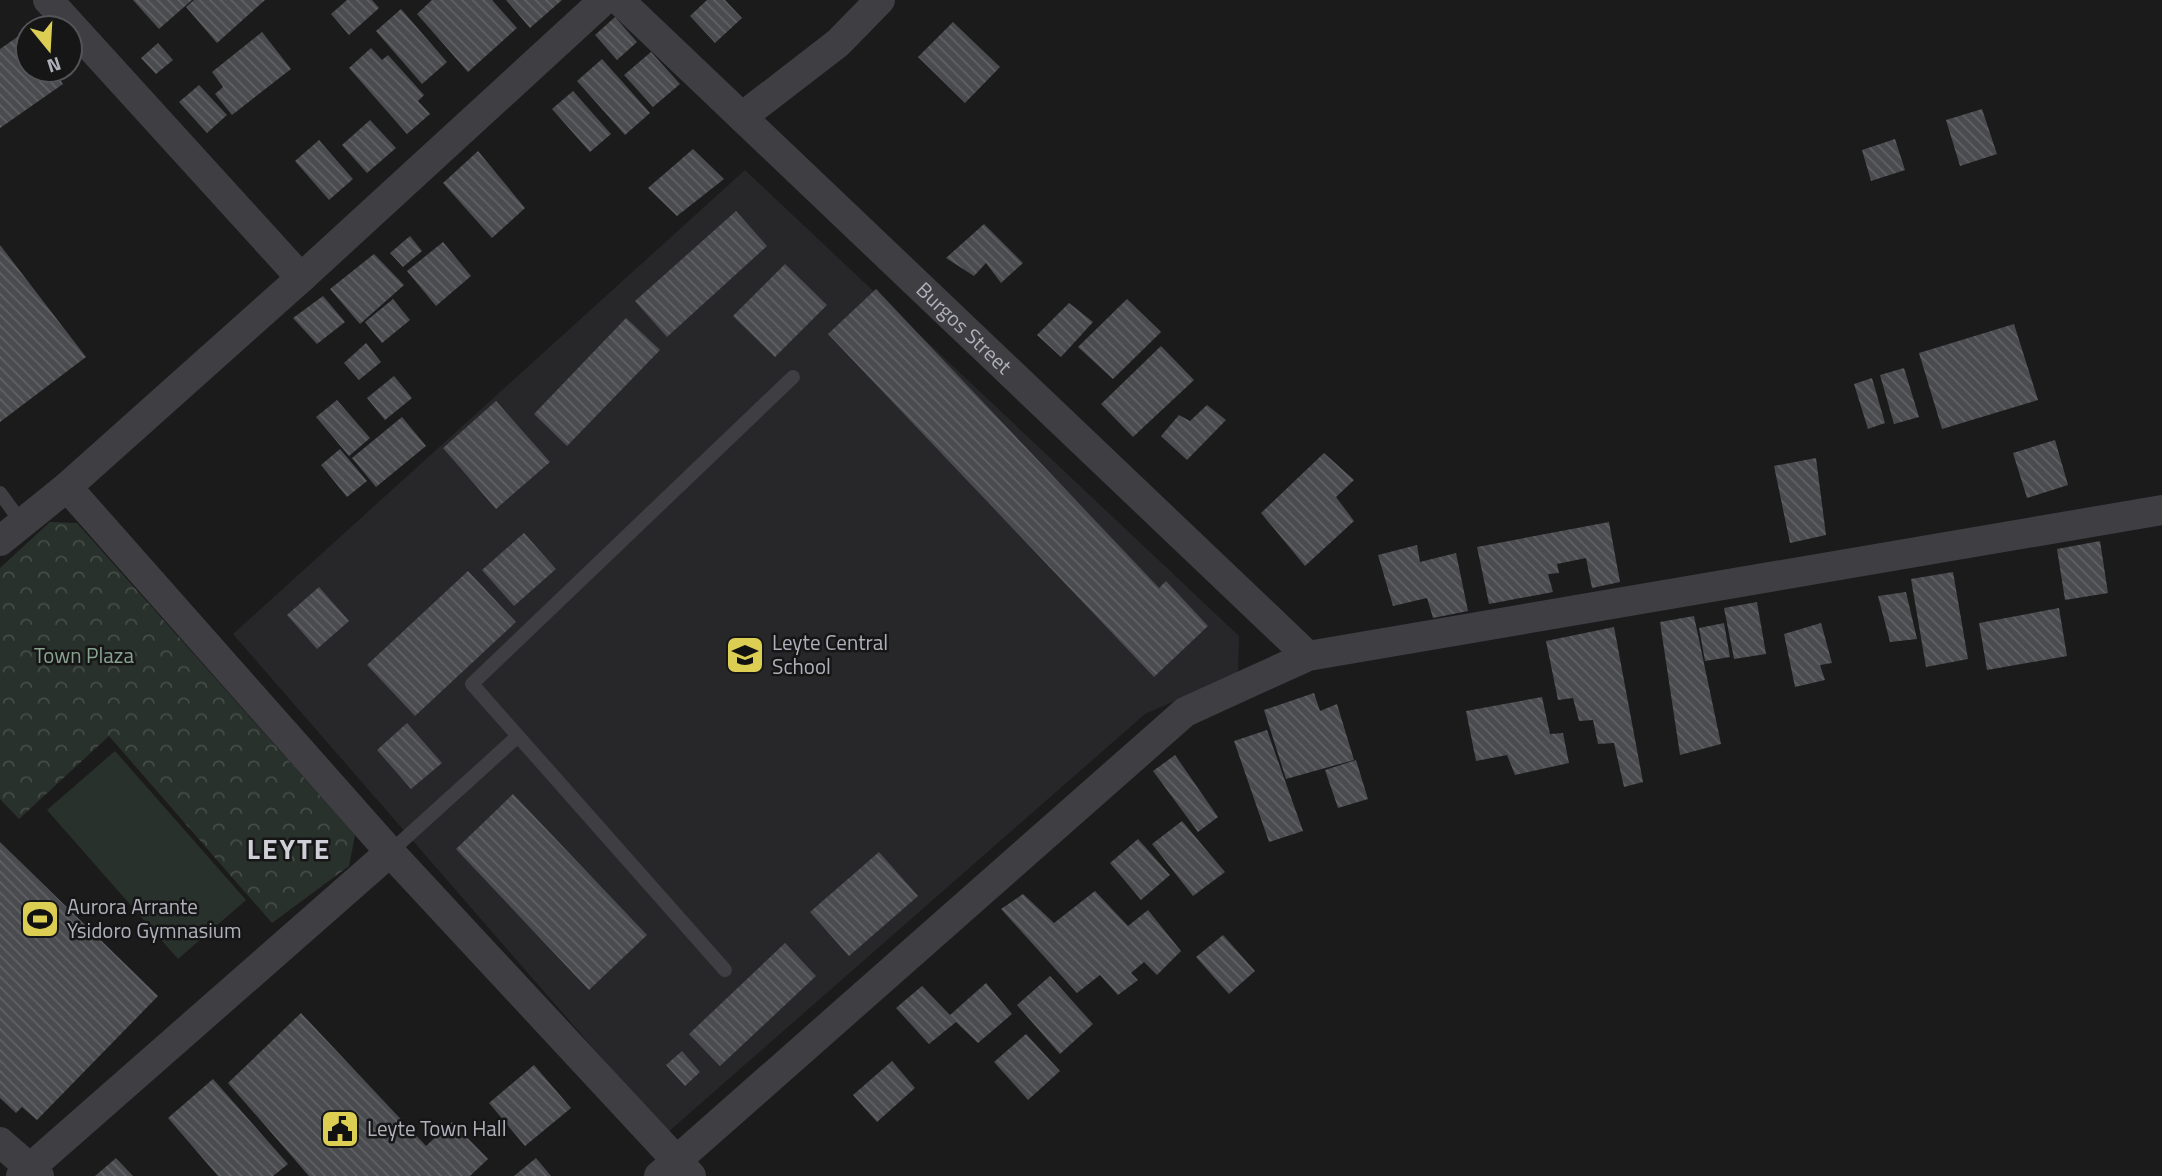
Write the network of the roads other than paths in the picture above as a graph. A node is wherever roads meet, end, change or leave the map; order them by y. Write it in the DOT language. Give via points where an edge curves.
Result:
graph roads {
  1 [pos="48,0"];
  2 [pos="604,0"];
  3 [pos="620,0"];
  4 [pos="880,0"];
  5 [pos="741,117"];
  6 [pos="301,278"];
  7 [pos="793,377"];
  8 [pos="67,488"];
  9 [pos="0,493"];
  10 [pos="2162,510"];
  11 [pos="11,532"];
  12 [pos="1308,656"];
  13 [pos="518,736"];
  14 [pos="390,852"];
  15 [pos="725,970"];
  16 [pos="0,1142"];
  17 [pos="675,1171"];
  18 [pos="30,1173"];
  1 -- 6 [label="street"];
  2 -- 6 [label="street"];
  3 -- 5 [label="street, Burgos Street"];
  4 -- 5 [label="street" via="838,43"];
  5 -- 12 [label="street, Burgos Street"];
  6 -- 8 [label="street"];
  7 -- 13 [label="lane" via="472,684"];
  8 -- 11 [label="street"];
  8 -- 14 [label="street"];
  9 -- 11 [label="lane"];
  10 -- 12 [label="street"];
  12 -- 17 [label="street" via="1185,712"];
  13 -- 14 [label="lane"];
  13 -- 15 [label="lane"];
  14 -- 17 [label="street"];
  14 -- 18 [label="street"];
  16 -- 18 [label="street"];
}
